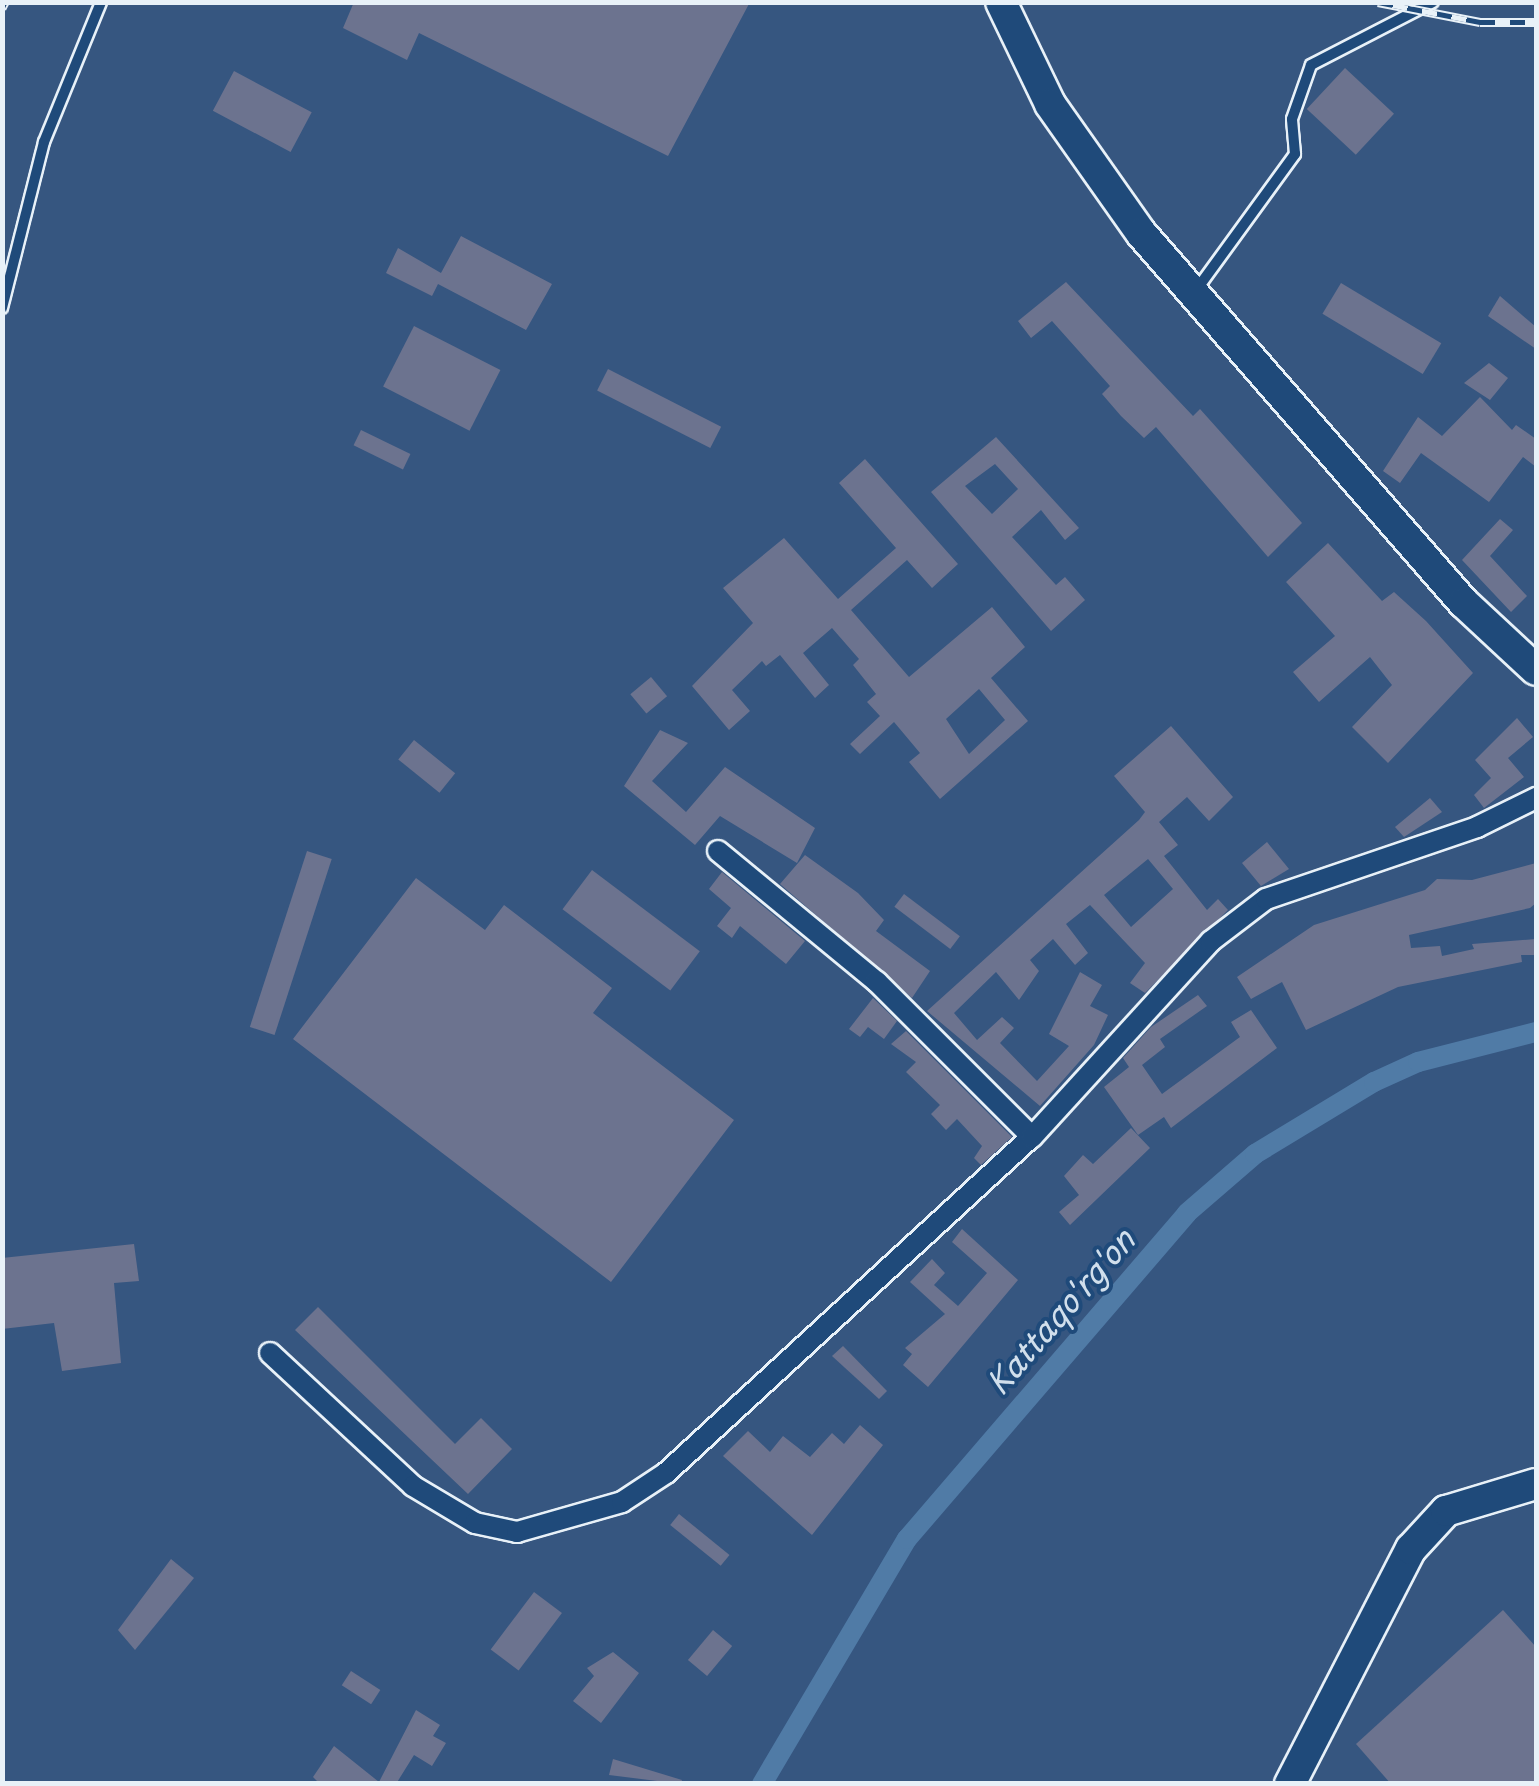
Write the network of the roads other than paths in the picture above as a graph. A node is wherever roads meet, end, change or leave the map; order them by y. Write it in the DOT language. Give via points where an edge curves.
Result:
graph roads {
  1 [pos="101,2"];
  2 [pos="1001,2"];
  3 [pos="1433,2"];
  4 [pos="1193,294"];
  5 [pos="2,308"];
  6 [pos="1536,670"];
  7 [pos="1536,798"];
  8 [pos="718,852"];
  9 [pos="1032,1136"];
  10 [pos="270,1353"];
  11 [pos="1536,1484"];
  12 [pos="1290,1784"];
  1 -- 5 [label="lane" via="44,142"];
  2 -- 4 [label="main road" via="1091,169"];
  3 -- 4 [label="lane" via="1311,65 1292,120 1295,154"];
  4 -- 6 [label="main road" via="1464,602"];
  7 -- 9 [label="street" via="1478,827 1266,899 1211,941"];
  8 -- 9 [label="street" via="877,982"];
  9 -- 10 [label="street" via="666,1472 622,1502 570,1517 517,1532 475,1523 413,1486"];
  11 -- 12 [label="main road" via="1446,1511 1411,1549"];
}
